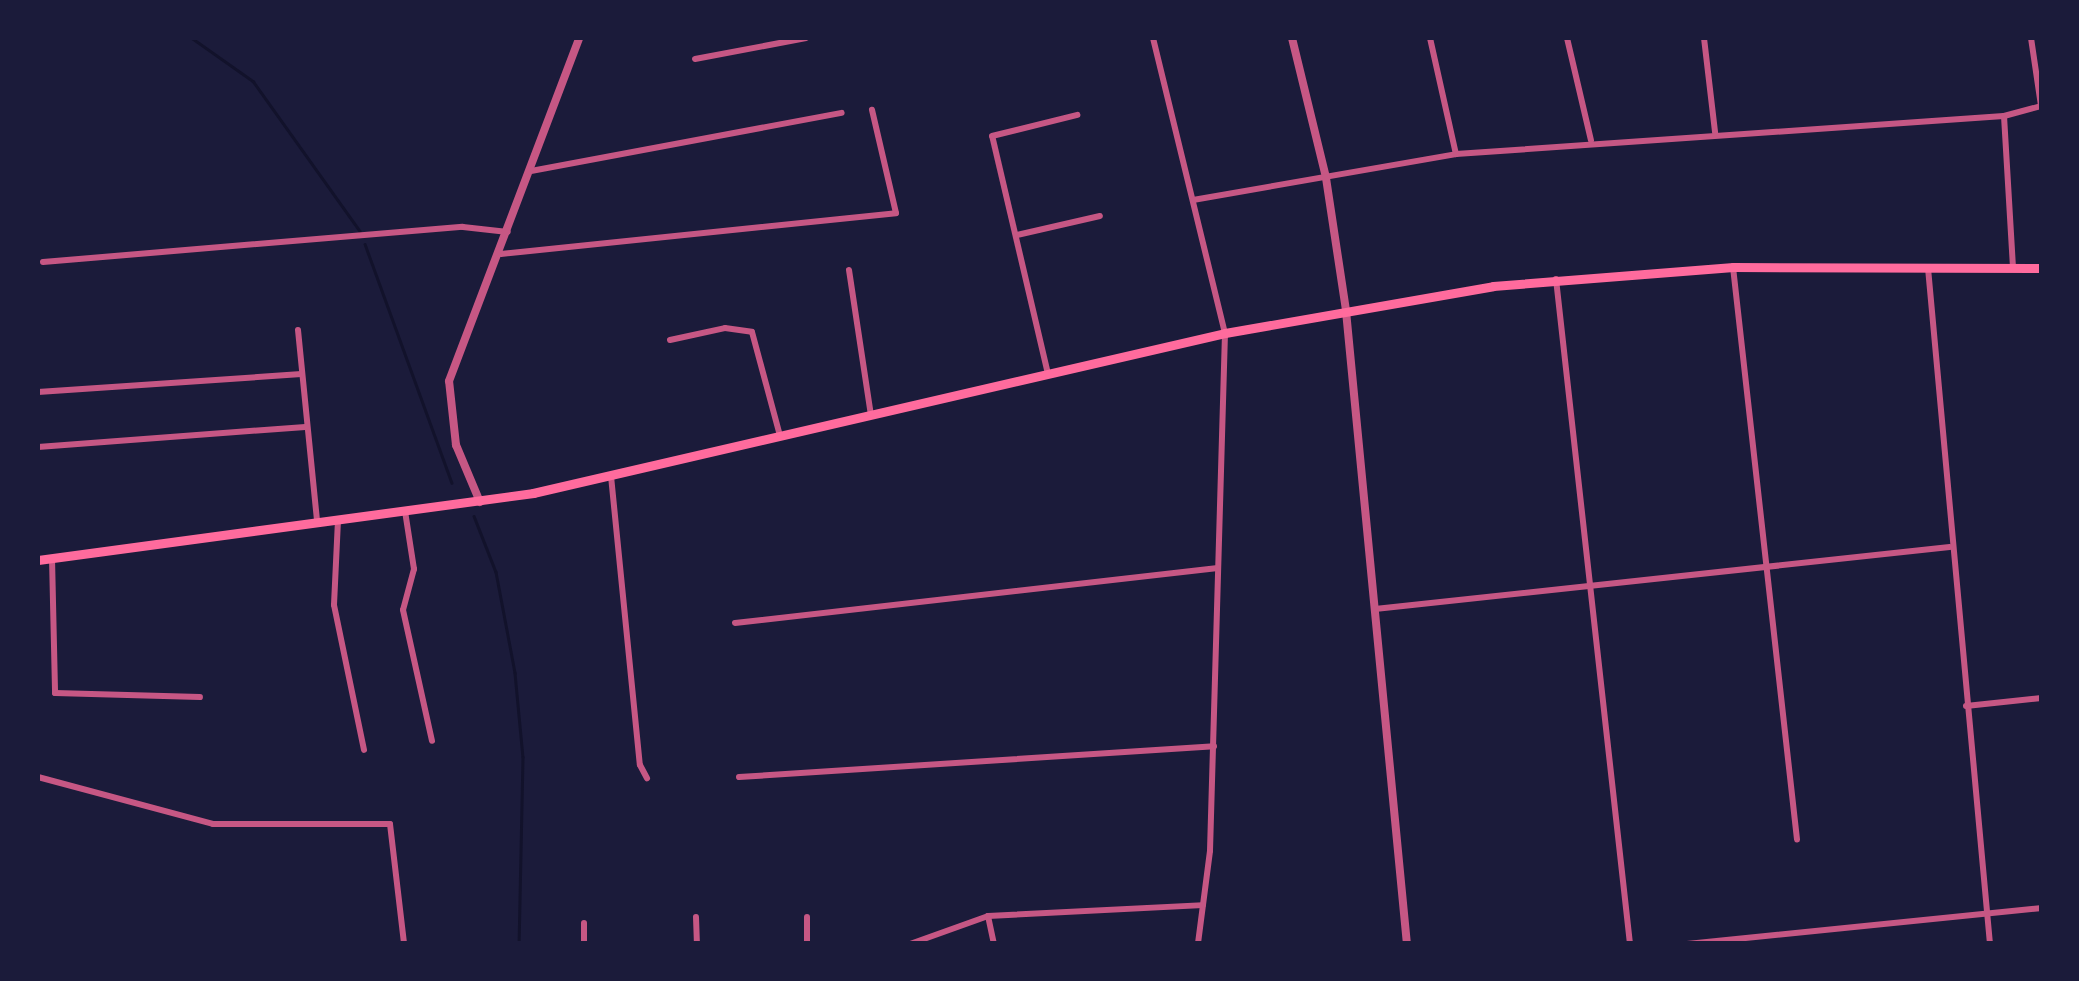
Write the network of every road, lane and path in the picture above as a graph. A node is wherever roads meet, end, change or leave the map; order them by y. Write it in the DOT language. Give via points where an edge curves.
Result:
graph roads {
  1 [pos="579,38"];
  2 [pos="806,38"];
  3 [pos="1152,38"];
  4 [pos="1292,38"];
  5 [pos="1430,38"];
  6 [pos="1567,38"];
  7 [pos="1704,38"];
  8 [pos="2031,38"];
  9 [pos="695,59"];
  10 [pos="2041,106"];
  11 [pos="872,110"];
  12 [pos="842,112"];
  13 [pos="1077,116"];
  14 [pos="2004,116"];
  15 [pos="1715,132"];
  16 [pos="1591,140"];
  17 [pos="1456,154"];
  18 [pos="531,171"];
  19 [pos="1326,178"];
  20 [pos="1193,200"];
  21 [pos="1100,216"];
  22 [pos="509,233"];
  23 [pos="1016,236"];
  24 [pos="501,254"];
  25 [pos="43,262"];
  26 [pos="1928,264"];
  27 [pos="1733,266"];
  28 [pos="2012,267"];
  29 [pos="2042,268"];
  30 [pos="849,270"];
  31 [pos="1556,279"];
  32 [pos="1346,310"];
  33 [pos="298,330"];
  34 [pos="1225,333"];
  35 [pos="670,340"];
  36 [pos="301,374"];
  37 [pos="1048,376"];
  38 [pos="38,392"];
  39 [pos="871,416"];
  40 [pos="305,427"];
  41 [pos="780,436"];
  42 [pos="38,447"];
  43 [pos="611,476"];
  44 [pos="480,502"];
  45 [pos="405,511"];
  46 [pos="338,518"];
  47 [pos="318,520"];
  48 [pos="1950,547"];
  49 [pos="52,558"];
  50 [pos="38,560"];
  51 [pos="1218,568"];
  52 [pos="1768,569"];
  53 [pos="1589,590"];
  54 [pos="1375,609"];
  55 [pos="735,623"];
  56 [pos="200,696"];
  57 [pos="2042,698"];
  58 [pos="1966,706"];
  59 [pos="432,741"];
  60 [pos="1214,746"];
  61 [pos="364,750"];
  62 [pos="739,776"];
  63 [pos="38,777"];
  64 [pos="647,778"];
  65 [pos="1797,839"];
  66 [pos="1204,905"];
  67 [pos="2042,908"];
  68 [pos="1986,912"];
  69 [pos="988,916"];
  70 [pos="696,917"];
  71 [pos="807,917"];
  72 [pos="584,923"];
  73 [pos="404,944"];
  74 [pos="584,944"];
  75 [pos="696,944"];
  76 [pos="808,944"];
  77 [pos="910,944"];
  78 [pos="994,944"];
  79 [pos="1198,944"];
  80 [pos="1407,944"];
  81 [pos="1630,944"];
  82 [pos="1687,944"];
  83 [pos="1990,944"];
  1 -- 18 [label="street"];
  2 -- 9 [label="street"];
  3 -- 20 [label="street"];
  4 -- 19 [label="street"];
  5 -- 17 [label="street"];
  6 -- 16 [label="street"];
  7 -- 15 [label="street"];
  8 -- 10 [label="street"];
  10 -- 14 [label="street"];
  11 -- 24 [label="street" via="896,213"];
  12 -- 18 [label="street"];
  13 -- 23 [label="street" via="992,136"];
  14 -- 15 [label="street"];
  14 -- 28 [label="street"];
  15 -- 16 [label="street"];
  16 -- 17 [label="street"];
  17 -- 19 [label="street"];
  18 -- 22 [label="street"];
  19 -- 20 [label="street"];
  19 -- 32 [label="street"];
  20 -- 34 [label="street"];
  21 -- 23 [label="street"];
  22 -- 24 [label="street"];
  22 -- 25 [label="street" via="463,227"];
  23 -- 37 [label="street"];
  24 -- 44 [label="street" via="456,348 449,381 456,445"];
  26 -- 27 [label="main road"];
  26 -- 28 [label="main road"];
  26 -- 48 [label="street"];
  27 -- 31 [label="main road"];
  27 -- 52 [label="street"];
  28 -- 29 [label="main road"];
  30 -- 39 [label="street"];
  31 -- 32 [label="main road"];
  31 -- 53 [label="street"];
  32 -- 34 [label="main road"];
  32 -- 54 [label="street"];
  33 -- 36 [label="street"];
  34 -- 37 [label="main road"];
  34 -- 51 [label="street"];
  35 -- 41 [label="street" via="726,328 752,332"];
  36 -- 38 [label="street"];
  36 -- 40 [label="street"];
  37 -- 39 [label="main road"];
  39 -- 41 [label="main road"];
  40 -- 42 [label="street"];
  40 -- 47 [label="street"];
  41 -- 43 [label="main road"];
  43 -- 44 [label="main road"];
  43 -- 64 [label="street" via="640,765"];
  44 -- 45 [label="main road"];
  45 -- 46 [label="main road"];
  45 -- 59 [label="street" via="414,569 403,610"];
  46 -- 47 [label="main road"];
  46 -- 61 [label="street" via="334,605"];
  47 -- 49 [label="main road"];
  48 -- 52 [label="street"];
  48 -- 58 [label="street"];
  49 -- 50 [label="main road"];
  49 -- 56 [label="street" via="55,693"];
  51 -- 55 [label="street"];
  51 -- 60 [label="street"];
  52 -- 53 [label="street"];
  52 -- 65 [label="street"];
  53 -- 54 [label="street"];
  53 -- 81 [label="street"];
  54 -- 80 [label="street"];
  57 -- 58 [label="street"];
  58 -- 68 [label="street"];
  60 -- 62 [label="street"];
  60 -- 66 [label="street"];
  63 -- 73 [label="street" via="213,824 390,824"];
  66 -- 69 [label="street"];
  66 -- 79 [label="street"];
  67 -- 68 [label="street"];
  68 -- 82 [label="street"];
  68 -- 83 [label="street"];
  69 -- 77 [label="street"];
  69 -- 78 [label="street"];
  70 -- 75 [label="street"];
  71 -- 76 [label="street"];
  72 -- 74 [label="street"];
}
